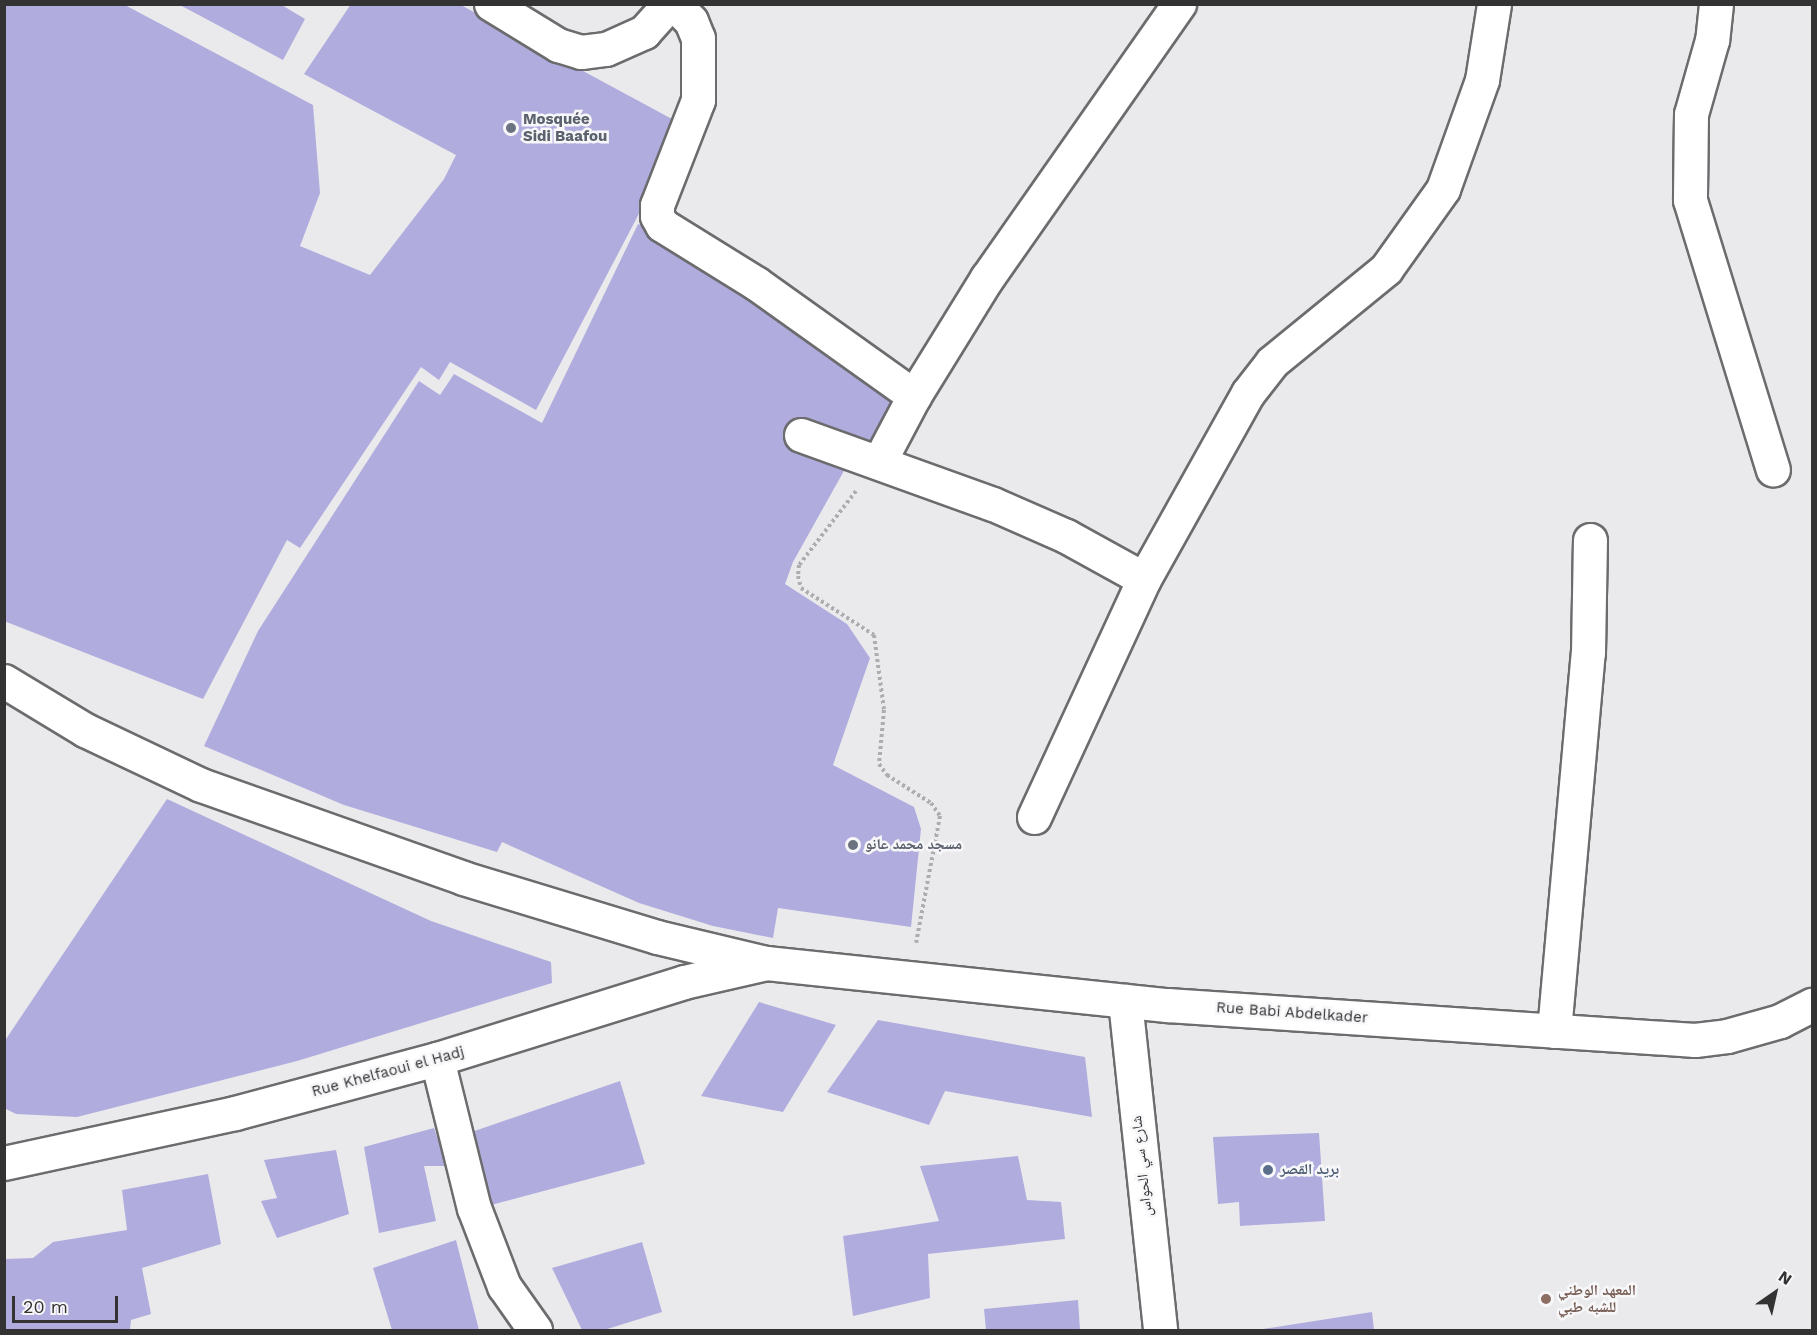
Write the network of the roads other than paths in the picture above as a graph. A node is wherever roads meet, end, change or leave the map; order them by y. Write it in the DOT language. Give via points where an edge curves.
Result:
graph roads {
  1 [pos="669,4"];
  2 [pos="674,4"];
  3 [pos="1179,4"];
  4 [pos="1494,4"];
  5 [pos="1716,4"];
  6 [pos="505,8"];
  7 [pos="914,396"];
  8 [pos="801,435"];
  9 [pos="879,462"];
  10 [pos="1773,469"];
  11 [pos="1590,540"];
  12 [pos="1144,579"];
  13 [pos="4,681"];
  14 [pos="1034,817"];
  15 [pos="766,963"];
  16 [pos="1125,1000"];
  17 [pos="1812,1005"];
  18 [pos="1554,1031"];
  19 [pos="437,1059"];
  20 [pos="4,1163"];
  21 [pos="535,1330"];
  22 [pos="1160,1330"];
  1 -- 6 [label="street" via="644,32 606,49 581,52 558,45"];
  2 -- 7 [label="street" via="691,21 698,38 698,100 657,205 662,225 757,285"];
  3 -- 7 [label="street" via="987,278"];
  4 -- 12 [label="street" via="1482,80 1443,189 1386,269 1272,362 1248,393"];
  5 -- 10 [label="street" via="1712,40 1691,114 1689,200"];
  7 -- 9 [label="street"];
  8 -- 9 [label="street"];
  9 -- 12 [label="street" via="1066,536"];
  11 -- 18 [label="street" via="1588,652"];
  12 -- 14 [label="street"];
  13 -- 15 [label="street" via="86,730 201,785 463,878 657,937"];
  15 -- 16 [label="street, Rue Babi Abdelkader"];
  15 -- 19 [label="street, Rue Khelfaoui el Hadj" via="684,982"];
  16 -- 18 [label="street, Rue Babi Abdelkader"];
  16 -- 22 [label="street, شارع سي الحواس"];
  17 -- 18 [label="street, Rue Babi Abdelkader" via="1780,1021 1728,1036 1695,1040"];
  19 -- 20 [label="street, Rue Khelfaoui el Hadj" via="235,1113"];
  19 -- 21 [label="street" via="474,1208 504,1286"];
}
